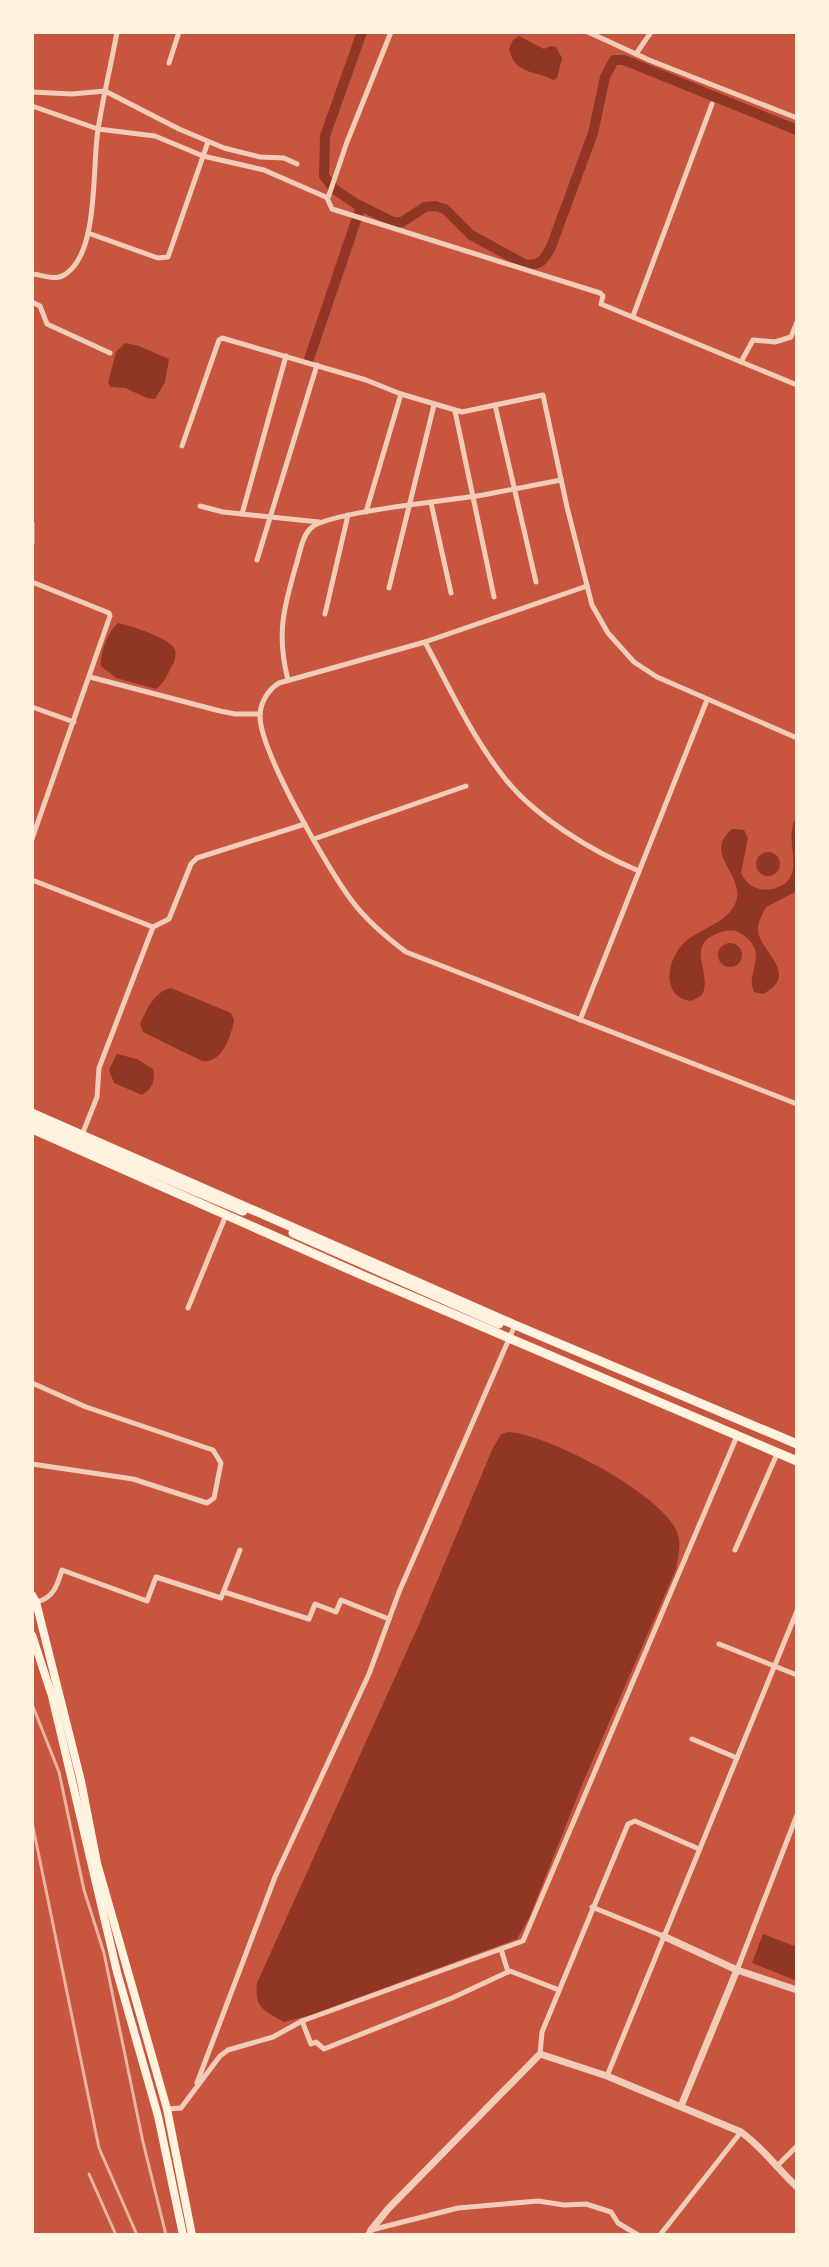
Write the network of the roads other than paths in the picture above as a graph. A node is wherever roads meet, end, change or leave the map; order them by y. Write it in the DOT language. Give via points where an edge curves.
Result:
graph roads {
  1 [pos="117,32"];
  2 [pos="179,32"];
  3 [pos="391,32"];
  4 [pos="588,32"];
  5 [pos="651,32"];
  6 [pos="636,54"];
  7 [pos="169,63"];
  8 [pos="105,91"];
  9 [pos="32,92"];
  10 [pos="712,104"];
  11 [pos="32,106"];
  12 [pos="797,118"];
  13 [pos="98,129"];
  14 [pos="208,142"];
  15 [pos="203,156"];
  16 [pos="297,164"];
  17 [pos="328,196"];
  18 [pos="88,233"];
  19 [pos="32,274"];
  20 [pos="32,302"];
  21 [pos="633,317"];
  22 [pos="797,322"];
  23 [pos="110,353"];
  24 [pos="286,356"];
  25 [pos="741,362"];
  26 [pos="317,365"];
  27 [pos="797,385"];
  28 [pos="401,394"];
  29 [pos="434,405"];
  30 [pos="495,405"];
  31 [pos="455,411"];
  32 [pos="182,446"];
  33 [pos="561,480"];
  34 [pos="514,489"];
  35 [pos="472,497"];
  36 [pos="431,503"];
  37 [pos="200,506"];
  38 [pos="410,506"];
  39 [pos="366,512"];
  40 [pos="242,514"];
  41 [pos="348,515"];
  42 [pos="270,517"];
  43 [pos="320,522"];
  44 [pos="32,523"];
  45 [pos="32,542"];
  46 [pos="257,560"];
  47 [pos="32,582"];
  48 [pos="536,582"];
  49 [pos="587,586"];
  50 [pos="389,588"];
  51 [pos="451,593"];
  52 [pos="494,597"];
  53 [pos="325,614"];
  54 [pos="425,642"];
  55 [pos="89,677"];
  56 [pos="288,680"];
  57 [pos="707,700"];
  58 [pos="32,707"];
  59 [pos="260,714"];
  60 [pos="74,722"];
  61 [pos="797,738"];
  62 [pos="466,786"];
  63 [pos="305,824"];
  64 [pos="32,839"];
  65 [pos="314,839"];
  66 [pos="639,871"];
  67 [pos="32,880"];
  68 [pos="153,927"];
  69 [pos="580,1020"];
  70 [pos="797,1104"];
  71 [pos="32,1113"];
  72 [pos="32,1122"];
  73 [pos="32,1131"];
  74 [pos="82,1135"];
  75 [pos="226,1214"];
  76 [pos="188,1308"];
  77 [pos="515,1325"];
  78 [pos="510,1338"];
  79 [pos="32,1383"];
  80 [pos="737,1436"];
  81 [pos="797,1447"];
  82 [pos="778,1453"];
  83 [pos="797,1461"];
  84 [pos="32,1464"];
  85 [pos="240,1550"];
  86 [pos="735,1550"];
  87 [pos="224,1592"];
  88 [pos="33,1600"];
  89 [pos="797,1611"];
  90 [pos="389,1619"];
  91 [pos="32,1635"];
  92 [pos="719,1644"];
  93 [pos="775,1666"];
  94 [pos="797,1675"];
  95 [pos="692,1739"];
  96 [pos="737,1758"];
  97 [pos="797,1815"];
  98 [pos="790,1834"];
  99 [pos="797,1837"];
  100 [pos="699,1849"];
  101 [pos="592,1907"];
  102 [pos="663,1936"];
  103 [pos="501,1949"];
  104 [pos="737,1970"];
  105 [pos="508,1972"];
  106 [pos="559,1990"];
  107 [pos="797,1990"];
  108 [pos="302,2021"];
  109 [pos="540,2054"];
  110 [pos="607,2076"];
  111 [pos="195,2088"];
  112 [pos="681,2106"];
  113 [pos="167,2109"];
  114 [pos="741,2132"];
  115 [pos="797,2146"];
  116 [pos="776,2167"];
  117 [pos="797,2187"];
  118 [pos="369,2233"];
  119 [pos="183,2235"];
  120 [pos="192,2235"];
  121 [pos="638,2235"];
  122 [pos="660,2235"];
  1 -- 8 [label="street"];
  2 -- 7 [label="street"];
  3 -- 17 [label="street"];
  4 -- 6 [label="street"];
  5 -- 6 [label="street"];
  6 -- 12 [label="street"];
  8 -- 9 [label="street"];
  8 -- 13 [label="street"];
  8 -- 14 [label="street"];
  10 -- 21 [label="street"];
  11 -- 13 [label="street"];
  13 -- 15 [label="street" via="150,135"];
  13 -- 18 [label="street"];
  14 -- 15 [label="street"];
  14 -- 16 [label="street"];
  15 -- 17 [label="street" via="264,170"];
  15 -- 18 [label="street" via="165,260"];
  17 -- 21 [label="street" via="332,209 600,293 601,304"];
  18 -- 19 [label="street" via="66,275"];
  20 -- 23 [label="street" via="40,306 47,324"];
  21 -- 25 [label="street"];
  22 -- 25 [label="street" via="791,337 782,341 753,340"];
  24 -- 26 [label="street"];
  24 -- 32 [label="street" via="219,340"];
  24 -- 40 [label="street"];
  25 -- 27 [label="street"];
  26 -- 28 [label="street"];
  26 -- 42 [label="street"];
  28 -- 29 [label="street"];
  28 -- 39 [label="street"];
  29 -- 31 [label="street"];
  29 -- 38 [label="street"];
  30 -- 31 [label="street"];
  30 -- 33 [label="street" via="543,395"];
  30 -- 34 [label="street"];
  31 -- 35 [label="street"];
  33 -- 34 [label="street"];
  33 -- 49 [label="street"];
  34 -- 35 [label="street"];
  34 -- 48 [label="street"];
  35 -- 36 [label="street"];
  35 -- 52 [label="street"];
  36 -- 38 [label="street"];
  36 -- 51 [label="street"];
  37 -- 40 [label="street"];
  38 -- 39 [label="street"];
  38 -- 50 [label="street"];
  39 -- 41 [label="street"];
  40 -- 42 [label="street"];
  41 -- 43 [label="street"];
  41 -- 53 [label="street"];
  42 -- 43 [label="street"];
  42 -- 46 [label="street"];
  43 -- 56 [label="street" via="306,534 284,604 280,640"];
  44 -- 45 [label="street"];
  47 -- 55 [label="street" via="109,613"];
  49 -- 54 [label="street"];
  49 -- 57 [label="street" via="608,633 634,662"];
  54 -- 56 [label="street"];
  54 -- 66 [label="street" via="503,776 536,809 598,851"];
  55 -- 59 [label="street" via="220,711"];
  55 -- 60 [label="street"];
  56 -- 59 [label="street" via="269,689"];
  57 -- 61 [label="street"];
  57 -- 66 [label="street"];
  58 -- 60 [label="street"];
  59 -- 63 [label="street" via="269,749"];
  60 -- 64 [label="street"];
  62 -- 65 [label="street"];
  63 -- 65 [label="street"];
  63 -- 68 [label="street" via="197,858 169,919"];
  65 -- 69 [label="street" via="352,902 406,952"];
  66 -- 69 [label="street"];
  67 -- 68 [label="street"];
  68 -- 74 [label="street" via="99,1068 97,1097"];
  69 -- 70 [label="street"];
  71 -- 74 [label="highway"];
  72 -- 81 [label="highway"];
  73 -- 75 [label="highway"];
  73 -- 83 [label="highway"];
  74 -- 77 [label="highway"];
  75 -- 76 [label="street"];
  75 -- 78 [label="highway"];
  77 -- 78 [label="street"];
  77 -- 81 [label="highway"];
  78 -- 80 [label="highway"];
  78 -- 90 [label="street"];
  79 -- 84 [label="street" via="213,1450 221,1467 214,1498 204,1503 133,1479"];
  80 -- 82 [label="highway"];
  80 -- 103 [label="street" via="523,1941"];
  82 -- 83 [label="highway"];
  82 -- 86 [label="street"];
  85 -- 87 [label="street"];
  87 -- 88 [label="street" via="221,1598 156,1577 147,1601 62,1570 56,1591 47,1599"];
  87 -- 90 [label="street" via="309,1619 315,1604 336,1612 341,1600"];
  88 -- 113 [label="main road" via="97,1863"];
  89 -- 93 [label="street"];
  90 -- 111 [label="street" via="275,1877"];
  91 -- 119 [label="main road" via="52,1696 120,1987 158,2116"];
  92 -- 93 [label="street"];
  93 -- 94 [label="street"];
  93 -- 96 [label="street"];
  95 -- 96 [label="street"];
  96 -- 100 [label="street"];
  97 -- 98 [label="street"];
  98 -- 99 [label="street"];
  98 -- 104 [label="street"];
  100 -- 101 [label="street" via="631,1821"];
  100 -- 102 [label="street"];
  101 -- 102 [label="street"];
  101 -- 106 [label="street"];
  102 -- 104 [label="street"];
  102 -- 110 [label="street"];
  103 -- 105 [label="street"];
  103 -- 108 [label="street"];
  104 -- 107 [label="street"];
  104 -- 112 [label="street"];
  105 -- 106 [label="street"];
  105 -- 108 [label="street" via="324,2049 311,2044"];
  106 -- 109 [label="street" via="542,2032"];
  108 -- 111 [label="street" via="273,2037 228,2050"];
  109 -- 110 [label="street"];
  109 -- 118 [label="street"];
  110 -- 112 [label="street"];
  111 -- 113 [label="street" via="181,2108"];
  112 -- 114 [label="street"];
  113 -- 120 [label="main road"];
  114 -- 116 [label="street"];
  114 -- 122 [label="street"];
  115 -- 116 [label="street"];
  116 -- 117 [label="street"];
  118 -- 121 [label="street" via="458,2208 538,2201 586,2204 611,2212"];
}
